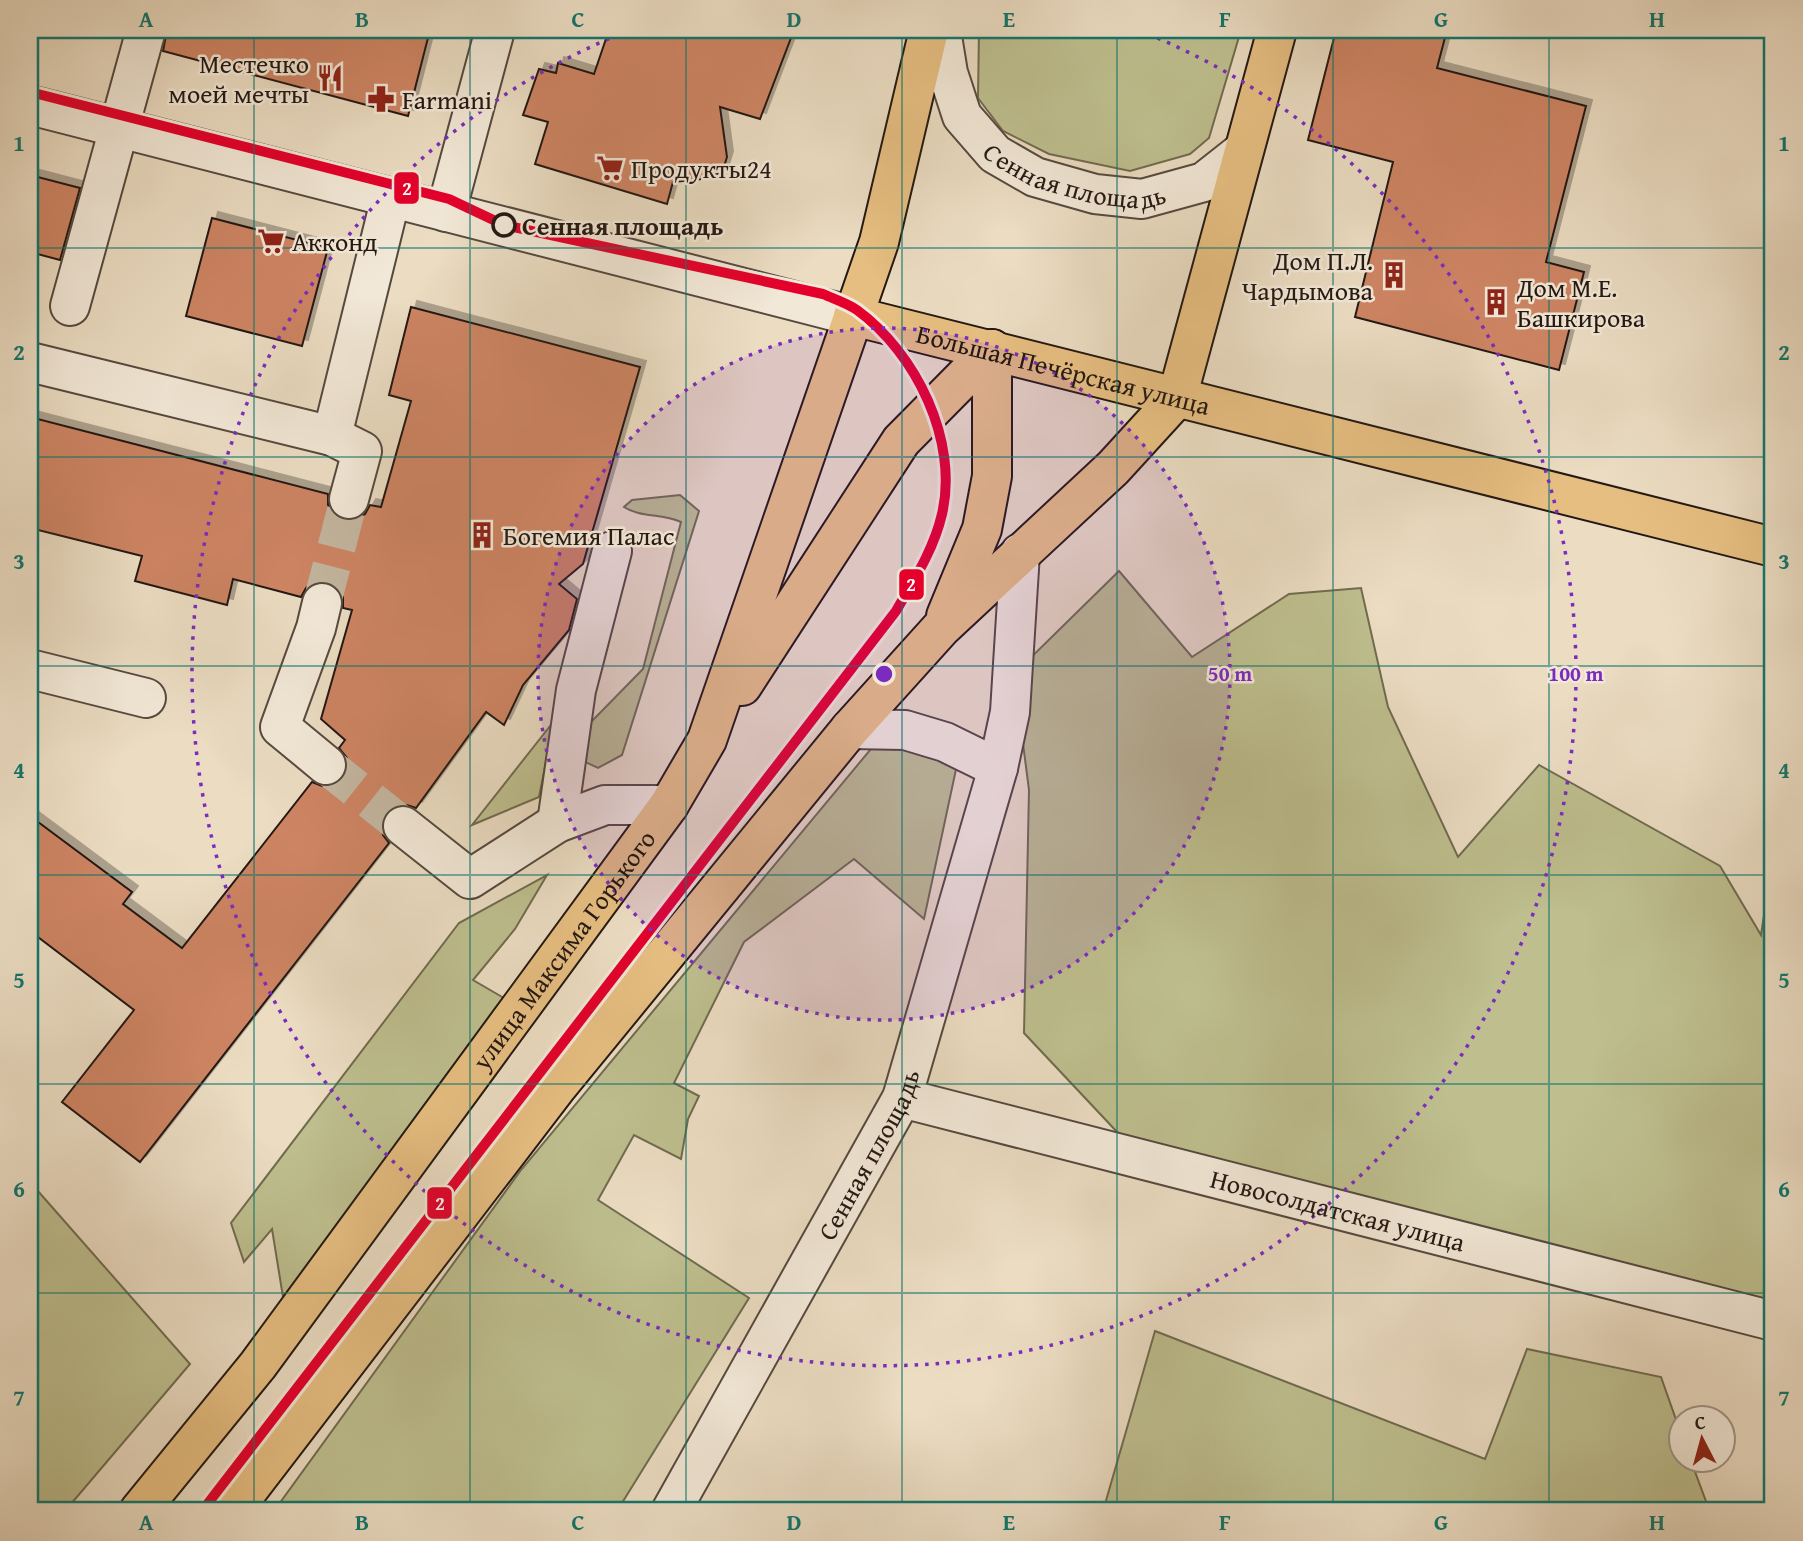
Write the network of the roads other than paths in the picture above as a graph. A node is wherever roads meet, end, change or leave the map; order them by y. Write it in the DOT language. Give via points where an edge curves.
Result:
graph roads {
  1 [pos="146,30"];
  2 [pos="495,30"];
  3 [pos="929,30"];
  4 [pos="941,30"];
  5 [pos="1277,30"];
  6 [pos="30,105"];
  7 [pos="119,128"];
  8 [pos="1242,152"];
  9 [pos="391,197"];
  10 [pos="446,212"];
  11 [pos="70,306"];
  12 [pos="853,316"];
  13 [pos="992,349"];
  14 [pos="30,362"];
  15 [pos="1177,398"];
  16 [pos="332,436"];
  17 [pos="349,499"];
  18 [pos="1773,547"];
  19 [pos="612,551"];
  20 [pos="1020,553"];
  21 [pos="322,603"];
  22 [pos="942,627"];
  23 [pos="30,669"];
  24 [pos="146,698"];
  25 [pos="850,729"];
  26 [pos="706,740"];
  27 [pos="326,765"];
  28 [pos="998,768"];
  29 [pos="669,805"];
  30 [pos="557,823"];
  31 [pos="403,826"];
  32 [pos="902,1098"];
  33 [pos="1773,1321"];
  34 [pos="139,1511"];
  35 [pos="232,1511"];
  36 [pos="671,1511"];
  1 -- 7 [label="street"];
  2 -- 10 [label="street"];
  3 -- 12 [label="main road" via="879,242"];
  4 -- 8 [label="street, Сенная площадь" via="962,116 995,154 1035,177 1095,194 1142,199 1204,181"];
  5 -- 8 [label="main road"];
  6 -- 7 [label="street, Большая Печёрская улица"];
  7 -- 9 [label="street, Большая Печёрская улица"];
  7 -- 11 [label="street"];
  8 -- 15 [label="main road"];
  9 -- 10 [label="street, Большая Печёрская улица"];
  9 -- 16 [label="street"];
  10 -- 12 [label="street, Большая Печёрская улица"];
  12 -- 13 [label="main road, Большая Печёрская улица"];
  12 -- 26 [label="main road, улица Максима Горького"];
  13 -- 15 [label="main road, Большая Печёрская улица"];
  13 -- 22 [label="main road" via="992,476 982,528"];
  13 -- 26 [label="main road" via="901,441"];
  14 -- 16 [label="street"];
  15 -- 18 [label="main road, Большая Печёрская улица"];
  15 -- 20 [label="main road" via="1113,468"];
  16 -- 17 [label="street" via="362,451"];
  19 -- 30 [label="street" via="576,690"];
  20 -- 22 [label="main road"];
  20 -- 28 [label="street, Сенная площадь" via="1010,712"];
  21 -- 27 [label="street" via="279,727"];
  22 -- 25 [label="main road"];
  23 -- 24 [label="street"];
  25 -- 28 [label="street" via="905,730 945,742"];
  25 -- 35 [label="main road" via="557,1087"];
  26 -- 29 [label="main road, улица Максима Горького"];
  28 -- 32 [label="street, Сенная площадь"];
  29 -- 30 [label="street" via="605,805"];
  29 -- 34 [label="main road, улица Максима Горького" via="258,1365"];
  30 -- 31 [label="street" via="470,879"];
  32 -- 33 [label="street, Новосолдатская улица"];
  32 -- 36 [label="street, Сенная площадь"];
}
